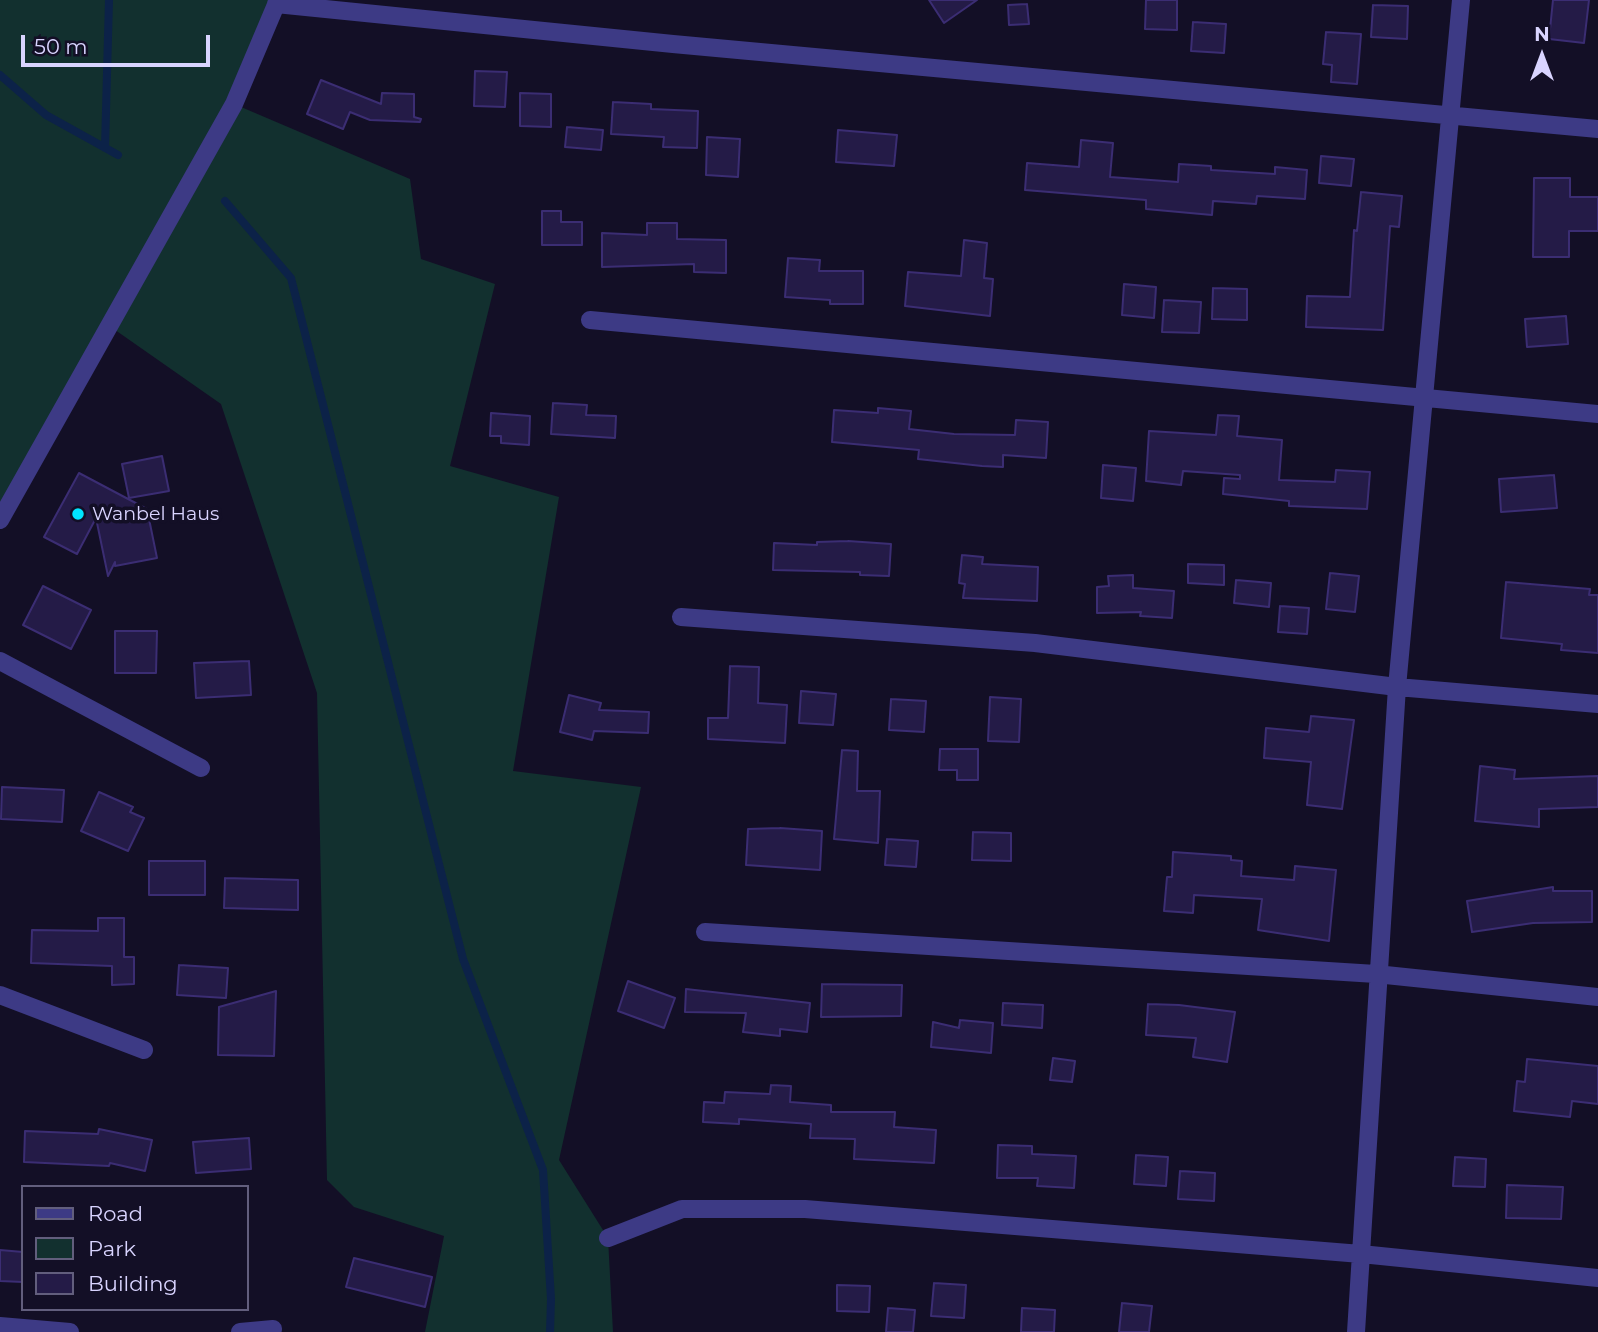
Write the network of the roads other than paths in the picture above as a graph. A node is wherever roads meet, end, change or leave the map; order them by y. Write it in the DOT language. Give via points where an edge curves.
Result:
graph roads {
  1 [pos="1461,0"];
  2 [pos="277,2"];
  3 [pos="1450,114"];
  4 [pos="1598,129"];
  5 [pos="590,320"];
  6 [pos="1424,398"];
  7 [pos="1598,414"];
  8 [pos="0,520"];
  9 [pos="681,617"];
  10 [pos="0,661"];
  11 [pos="1397,687"];
  12 [pos="1598,704"];
  13 [pos="201,768"];
  14 [pos="705,932"];
  15 [pos="1376,974"];
  16 [pos="0,995"];
  17 [pos="1598,997"];
  18 [pos="144,1050"];
  19 [pos="608,1238"];
  20 [pos="1362,1254"];
  21 [pos="1598,1278"];
  22 [pos="0,1326"];
  23 [pos="273,1329"];
  24 [pos="70,1332"];
  25 [pos="240,1332"];
  26 [pos="1356,1332"];
  1 -- 3 [label="street"];
  2 -- 3 [label="street" via="673,44"];
  2 -- 8 [label="street" via="234,104"];
  3 -- 4 [label="street"];
  3 -- 6 [label="street"];
  5 -- 6 [label="street"];
  6 -- 7 [label="street"];
  6 -- 11 [label="street"];
  9 -- 11 [label="street" via="1035,643"];
  10 -- 13 [label="street"];
  11 -- 12 [label="street"];
  11 -- 15 [label="street"];
  14 -- 15 [label="street"];
  15 -- 17 [label="street"];
  15 -- 20 [label="street"];
  16 -- 18 [label="street"];
  19 -- 20 [label="street" via="682,1209 804,1209"];
  20 -- 21 [label="street"];
  20 -- 26 [label="street"];
  22 -- 24 [label="street"];
  23 -- 25 [label="street"];
}
